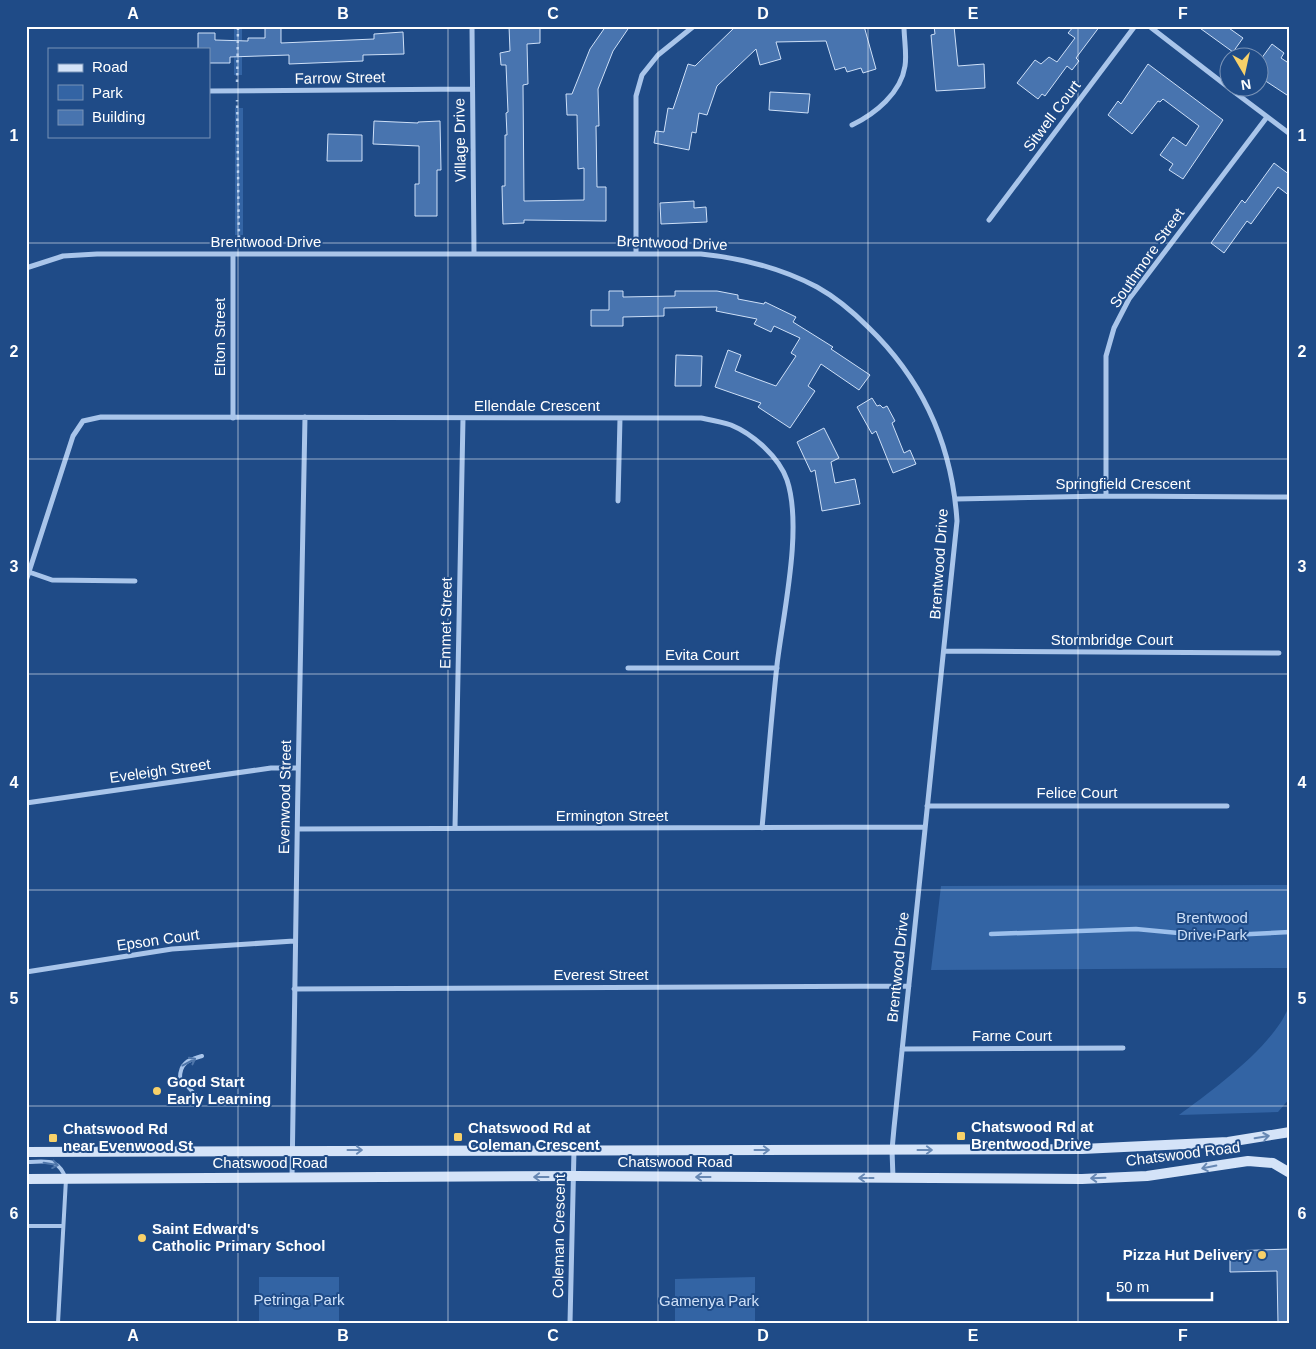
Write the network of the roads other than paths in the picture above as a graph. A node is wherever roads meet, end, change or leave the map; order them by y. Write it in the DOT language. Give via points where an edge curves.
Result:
graph roads {
  1 [pos="472,26"];
  2 [pos="694,26"];
  3 [pos="904,26"];
  4 [pos="1135,26"];
  5 [pos="1149,26"];
  6 [pos="1218,79"];
  7 [pos="472,89"];
  8 [pos="210,92"];
  9 [pos="1243,98"];
  10 [pos="1267,117"];
  11 [pos="852,125"];
  12 [pos="1290,134"];
  13 [pos="989,220"];
  14 [pos="474,253"];
  15 [pos="636,254"];
  16 [pos="233,255"];
  17 [pos="26,268"];
  18 [pos="232,418"];
  19 [pos="305,418"];
  20 [pos="463,418"];
  21 [pos="620,418"];
  22 [pos="1106,496"];
  23 [pos="1290,497"];
  24 [pos="956,499"];
  25 [pos="618,501"];
  26 [pos="29,572"];
  27 [pos="135,580"];
  28 [pos="26,581"];
  29 [pos="945,651"];
  30 [pos="1279,653"];
  31 [pos="628,668"];
  32 [pos="777,668"];
  33 [pos="298,768"];
  34 [pos="26,803"];
  35 [pos="927,806"];
  36 [pos="1227,806"];
  37 [pos="925,827"];
  38 [pos="455,828"];
  39 [pos="762,828"];
  40 [pos="298,829"];
  41 [pos="294,941"];
  42 [pos="26,972"];
  43 [pos="909,986"];
  44 [pos="294,989"];
  45 [pos="1123,1048"];
  46 [pos="902,1049"];
  47 [pos="202,1056"];
  48 [pos="199,1099"];
  49 [pos="1290,1132"];
  50 [pos="292,1150"];
  51 [pos="574,1150"];
  52 [pos="892,1150"];
  53 [pos="26,1152"];
  54 [pos="26,1162"];
  55 [pos="1290,1173"];
  56 [pos="574,1176"];
  57 [pos="292,1178"];
  58 [pos="26,1179"];
  59 [pos="66,1179"];
  60 [pos="893,1179"];
  61 [pos="26,1226"];
  62 [pos="63,1226"];
  63 [pos="58,1323"];
  64 [pos="570,1323"];
  1 -- 7 [label="street, Village Drive"];
  2 -- 15 [label="street" via="658,55 642,75 636,96"];
  3 -- 11 [label="street" via="905,65 900,82 872,116"];
  4 -- 13 [label="street, Sitwell Court"];
  5 -- 6 [label="street"];
  7 -- 8 [label="street, Farrow Street"];
  7 -- 14 [label="street, Village Drive"];
  9 -- 10 [label="street"];
  10 -- 12 [label="street"];
  10 -- 22 [label="street, Southmore Street" via="1129,299 1114,328 1106,356"];
  14 -- 15 [label="street, Brentwood Drive"];
  14 -- 16 [label="street, Brentwood Drive"];
  15 -- 24 [label="street, Brentwood Drive" via="701,254 773,268 818,287 854,314 888,346 911,375 939,431"];
  16 -- 17 [label="street, Brentwood Drive" via="63,256"];
  16 -- 18 [label="street, Elton Street"];
  18 -- 19 [label="street, Ellendale Crescent"];
  18 -- 26 [label="street, Ellendale Crescent" via="101,417 82,421 72,436"];
  19 -- 20 [label="street, Ellendale Crescent"];
  19 -- 33 [label="street, Evenwood Street"];
  20 -- 21 [label="street, Ellendale Crescent"];
  20 -- 38 [label="street, Emmet Street"];
  21 -- 25 [label="street"];
  21 -- 32 [label="street, Ellendale Crescent" via="702,418 732,425 772,456 786,479 792,506 793,535"];
  22 -- 23 [label="street, Springfield Crescent"];
  22 -- 24 [label="street, Springfield Crescent"];
  24 -- 29 [label="street, Brentwood Drive" via="956,543"];
  26 -- 27 [label="street" via="52,580"];
  26 -- 28 [label="street, Ellendale Crescent"];
  29 -- 30 [label="street, Stormbridge Court"];
  29 -- 35 [label="street, Brentwood Drive"];
  31 -- 32 [label="street, Evita Court"];
  32 -- 39 [label="street, Ellendale Crescent"];
  33 -- 34 [label="street, Eveleigh Street" via="271,768"];
  33 -- 40 [label="street, Evenwood Street"];
  35 -- 36 [label="street, Felice Court"];
  35 -- 37 [label="street, Brentwood Drive"];
  37 -- 39 [label="street, Ermington Street"];
  37 -- 43 [label="street, Brentwood Drive"];
  38 -- 39 [label="street, Ermington Street"];
  38 -- 40 [label="street, Ermington Street"];
  40 -- 41 [label="street, Evenwood Street"];
  41 -- 42 [label="street, Epson Court" via="172,949"];
  41 -- 44 [label="street, Evenwood Street"];
  43 -- 44 [label="street, Everest Street"];
  43 -- 46 [label="street, Brentwood Drive"];
  44 -- 50 [label="street, Evenwood Street"];
  45 -- 46 [label="street, Farne Court"];
  46 -- 52 [label="street, Brentwood Drive"];
  48 -- 47 [label="lane, one-way" via="180,1078 180,1069 190,1060"];
  52 -- 49 [label="main road, Chatswood Road, one-way" via="1082,1149 1228,1142"];
  50 -- 51 [label="main road, Chatswood Road, one-way"];
  50 -- 53 [label="main road, Chatswood Road"];
  50 -- 57 [label="street, Evenwood Street"];
  51 -- 52 [label="main road, Chatswood Road, one-way"];
  51 -- 56 [label="street, Coleman Crescent"];
  52 -- 60 [label="street, Brentwood Drive"];
  54 -- 59 [label="lane, one-way" via="55,1163 61,1166"];
  55 -- 60 [label="main road, Chatswood Road, one-way" via="1273,1163 1248,1161 1147,1176"];
  56 -- 57 [label="main road, Chatswood Road, one-way"];
  60 -- 56 [label="main road, Chatswood Road, one-way"];
  56 -- 64 [label="street, Coleman Crescent"];
  57 -- 59 [label="main road, Chatswood Road"];
  58 -- 59 [label="main road, Chatswood Road"];
  59 -- 62 [label="lane"];
  61 -- 62 [label="lane"];
  62 -- 63 [label="lane"];
}
